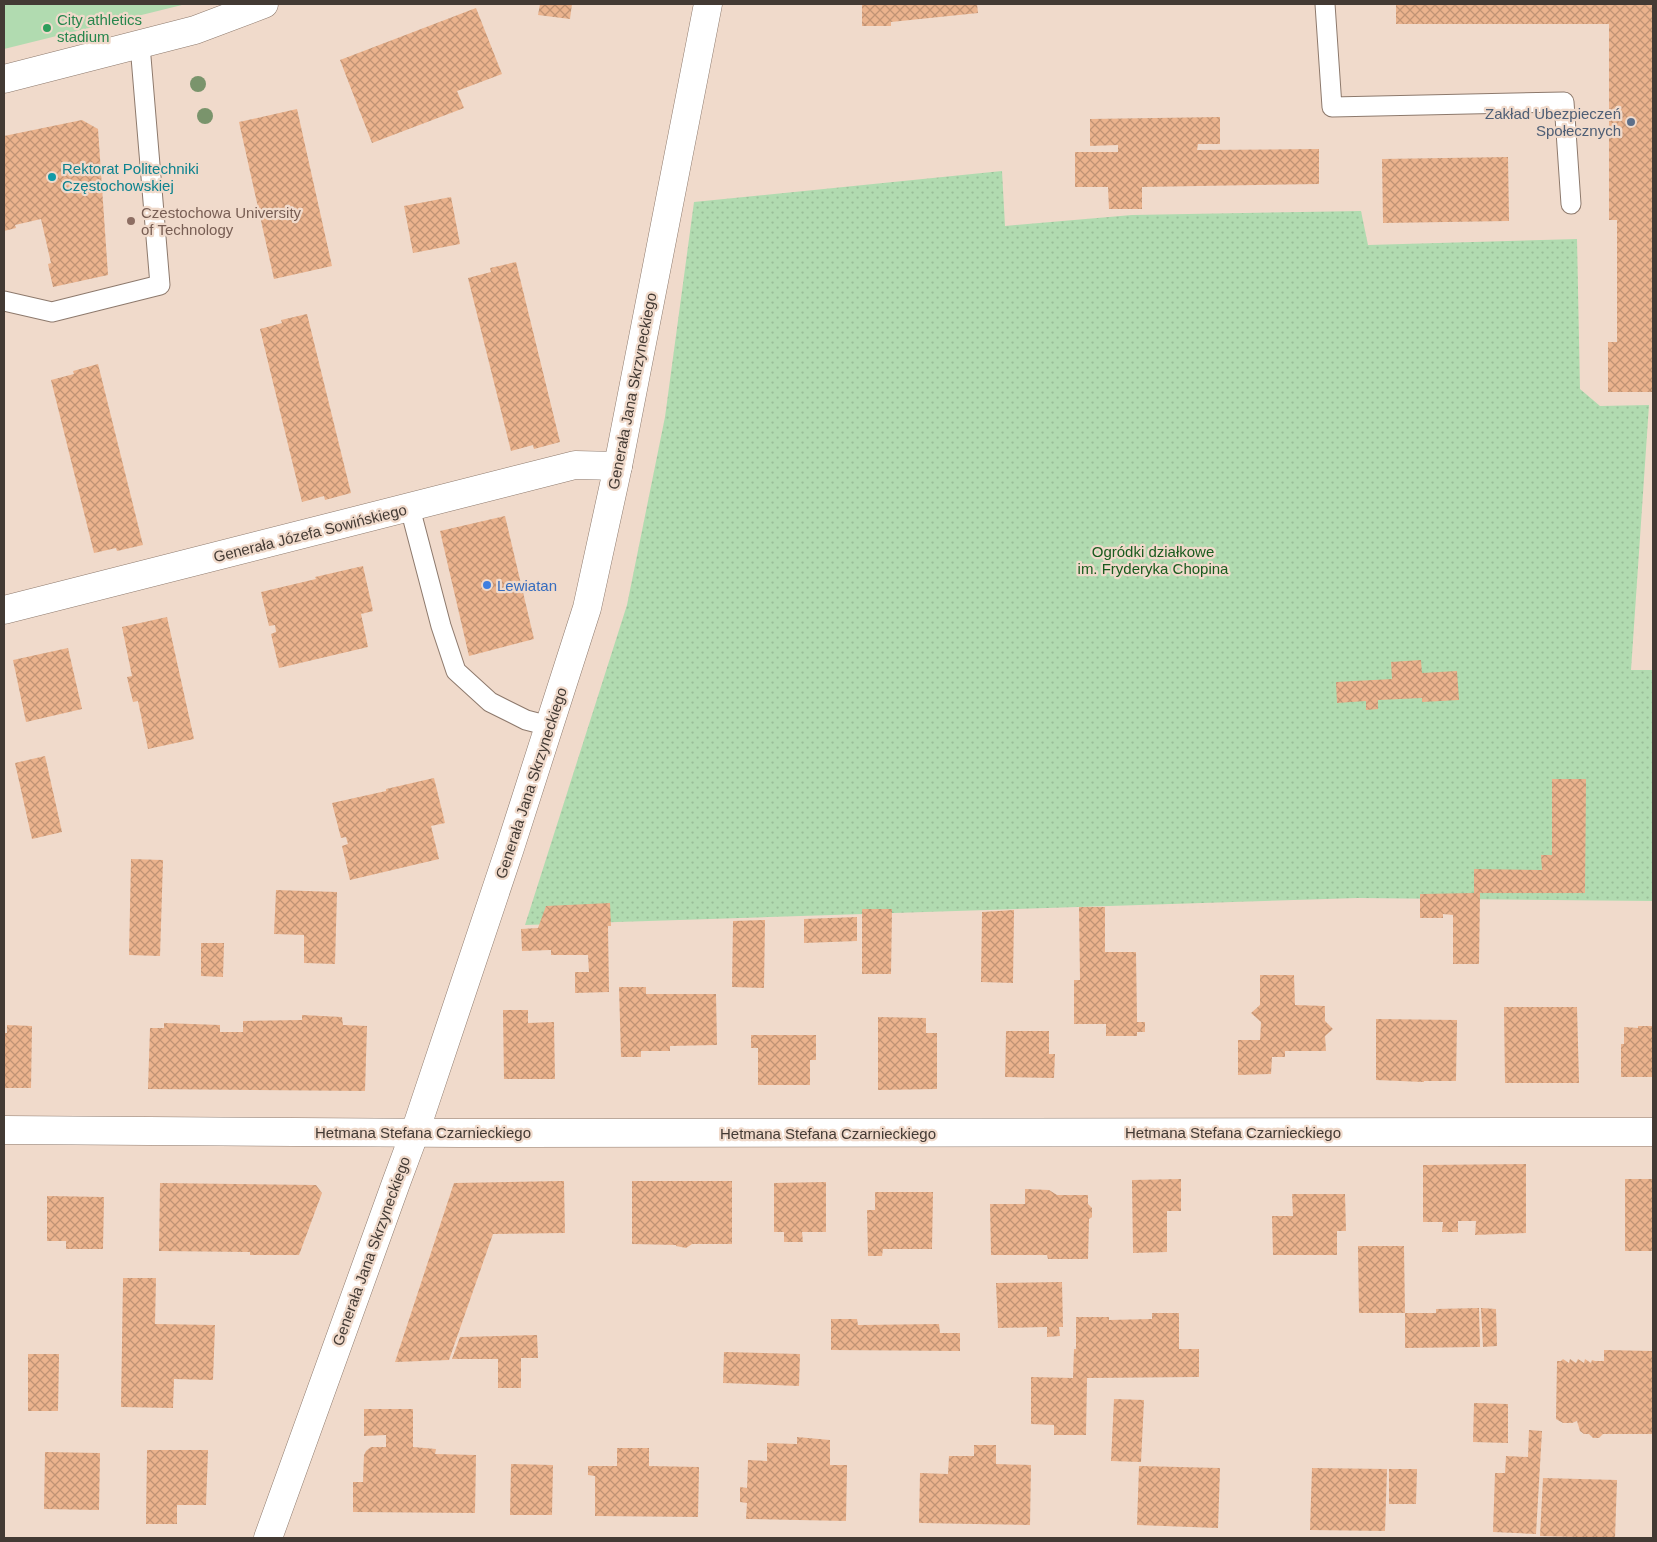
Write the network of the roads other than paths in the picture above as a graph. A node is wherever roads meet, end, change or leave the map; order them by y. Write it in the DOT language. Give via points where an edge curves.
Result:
graph roads {
  1 [pos="264,4"];
  2 [pos="708,4"];
  3 [pos="1325,4"];
  4 [pos="140,45"];
  5 [pos="4,79"];
  6 [pos="1571,204"];
  7 [pos="4,300"];
  8 [pos="618,466"];
  9 [pos="410,508"];
  10 [pos="4,610"];
  11 [pos="549,726"];
  12 [pos="4,1130"];
  13 [pos="415,1132"];
  14 [pos="1653,1132"];
  15 [pos="268,1538"];
  1 -- 4 [label="street" via="195,30"];
  2 -- 8 [label="street, Generała Jana Skrzyneckiego"];
  3 -- 6 [label="lane" via="1332,107 1564,102"];
  4 -- 5 [label="street"];
  4 -- 7 [label="lane" via="160,284 52,312"];
  8 -- 9 [label="street, Generała Józefa Sowińskiego" via="575,465"];
  8 -- 11 [label="street, Generała Jana Skrzyneckiego" via="587,608"];
  9 -- 10 [label="street, Generała Józefa Sowińskiego"];
  9 -- 11 [label="lane" via="456,670 490,702 526,720"];
  11 -- 13 [label="street, Generała Jana Skrzyneckiego"];
  12 -- 13 [label="street, Hetmana Stefana Czarnieckiego"];
  13 -- 14 [label="street, Hetmana Stefana Czarnieckiego"];
  13 -- 15 [label="street, Generała Jana Skrzyneckiego"];
}
